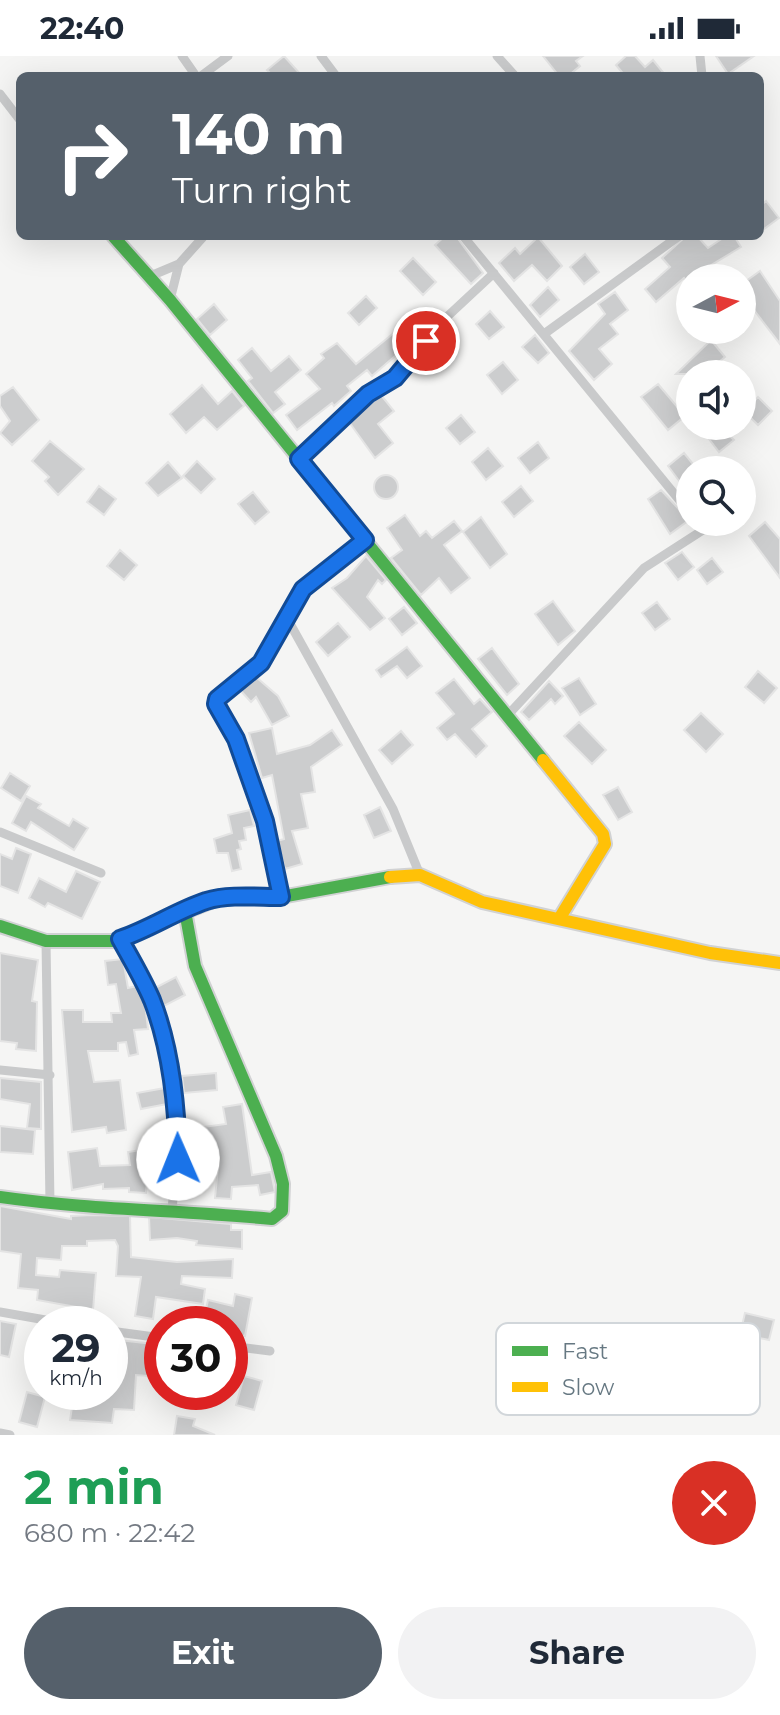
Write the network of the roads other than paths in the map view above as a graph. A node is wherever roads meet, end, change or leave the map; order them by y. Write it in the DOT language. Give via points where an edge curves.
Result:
graph roads {
  1 [pos="182,56"];
  2 [pos="228,56"];
  3 [pos="497,56"];
  4 [pos="195,72"];
  5 [pos="204,72"];
  6 [pos="511,72"];
  7 [pos="0,94"];
  8 [pos="16,115"];
  9 [pos="116,240"];
  10 [pos="200,240"];
  11 [pos="466,240"];
  12 [pos="673,240"];
  13 [pos="179,264"];
  14 [pos="494,273"];
  15 [pos="148,277"];
  16 [pos="170,300"];
  17 [pos="544,334"];
  18 [pos="299,459"];
  19 [pos="676,496"];
  20 [pos="694,536"];
  21 [pos="365,540"];
  22 [pos="288,620"];
  23 [pos="507,716"];
  24 [pos="0,832"];
  25 [pos="101,873"];
  26 [pos="420,875"];
  27 [pos="281,897"];
  28 [pos="185,911"];
  29 [pos="559,919"];
  30 [pos="0,926"];
  31 [pos="120,939"];
  32 [pos="46,941"];
  33 [pos="780,963"];
  34 [pos="0,1070"];
  35 [pos="50,1075"];
  36 [pos="0,1197"];
  37 [pos="50,1204"];
  38 [pos="172,1209"];
  39 [pos="0,1312"];
  40 [pos="24,1316"];
  41 [pos="248,1348"];
  42 [pos="270,1351"];
  43 [pos="0,1433"];
  44 [pos="10,1435"];
  1 -- 4 [label="street"];
  2 -- 5 [label="street"];
  3 -- 6 [label="street"];
  7 -- 8 [label="street"];
  9 -- 15 [label="street"];
  10 -- 13 [label="street"];
  11 -- 14 [label="street"];
  12 -- 17 [label="street"];
  13 -- 15 [label="street"];
  13 -- 16 [label="street"];
  14 -- 17 [label="street"];
  14 -- 18 [label="street" via="436,327 395,378 368,394"];
  15 -- 16 [label="street"];
  16 -- 18 [label="street"];
  17 -- 19 [label="street"];
  18 -- 21 [label="street"];
  20 -- 23 [label="street" via="644,568"];
  21 -- 22 [label="street" via="303,589"];
  21 -- 23 [label="street"];
  22 -- 26 [label="street" via="393,809"];
  22 -- 27 [label="street" via="261,663 216,704 236,739 265,821"];
  23 -- 29 [label="street" via="603,834 601,854"];
  24 -- 25 [label="street"];
  26 -- 27 [label="street" via="369,878"];
  26 -- 29 [label="street" via="482,902"];
  27 -- 28 [label="street" via="220,898"];
  28 -- 31 [label="street"];
  28 -- 38 [label="street" via="195,966 265,1127 284,1205 272,1219"];
  29 -- 33 [label="street"];
  30 -- 32 [label="street"];
  31 -- 32 [label="street"];
  31 -- 38 [label="street" via="151,999 163,1039 177,1119"];
  32 -- 35 [label="street"];
  34 -- 35 [label="street"];
  35 -- 37 [label="street"];
  36 -- 37 [label="street"];
  37 -- 38 [label="street"];
  39 -- 40 [label="street"];
  41 -- 42 [label="street"];
  43 -- 44 [label="street"];
}
